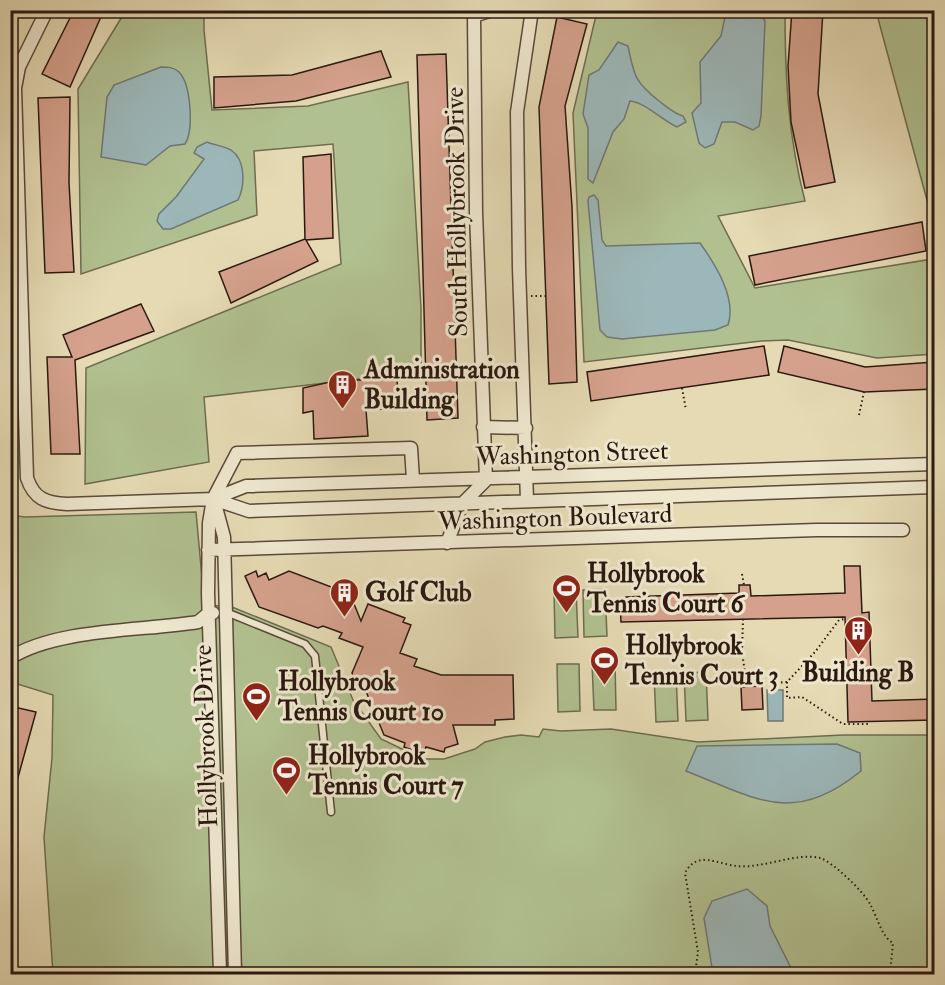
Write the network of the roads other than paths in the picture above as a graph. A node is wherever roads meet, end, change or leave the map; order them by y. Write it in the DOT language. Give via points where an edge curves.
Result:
graph roads {
  1 [pos="47,10"];
  2 [pos="492,10"];
  3 [pos="532,10"];
  4 [pos="483,427"];
  5 [pos="526,428"];
  6 [pos="934,464"];
  7 [pos="874,466"];
  8 [pos="527,479"];
  9 [pos="413,480"];
  10 [pos="486,480"];
  11 [pos="934,487"];
  12 [pos="876,489"];
  13 [pos="213,499"];
  14 [pos="527,500"];
  15 [pos="462,504"];
  16 [pos="903,530"];
  17 [pos="447,543"];
  18 [pos="224,549"];
  19 [pos="208,550"];
  20 [pos="225,612"];
  21 [pos="209,613"];
  22 [pos="10,658"];
  23 [pos="331,812"];
  24 [pos="220,975"];
  25 [pos="235,975"];
  1 -- 13 [label="street, Washington Street" via="19,67 15,88 27,478 36,496 67,504"];
  2 -- 4 [label="street, South Hollybrook Drive" via="474,16"];
  3 -- 5 [label="street" via="517,112"];
  4 -- 5 [label="street"];
  4 -- 10 [label="street, South Hollybrook Drive"];
  5 -- 8 [label="street"];
  6 -- 7 [label="street, Washington Street"];
  7 -- 8 [label="street, Washington Street" via="548,474"];
  7 -- 12 [label="street"];
  8 -- 10 [label="street, Washington Street"];
  8 -- 14 [label="street"];
  9 -- 10 [label="street, Washington Street"];
  9 -- 13 [label="street, Washington Street" via="246,486"];
  9 -- 13 [label="street, Hollybrook Drive" via="411,448 237,453"];
  10 -- 15 [label="street"];
  11 -- 12 [label="street, Washington Street"];
  12 -- 14 [label="street, Washington Street"];
  13 -- 15 [label="street, Washington Street" via="249,511"];
  13 -- 18 [label="street, Hollybrook Drive" via="222,523"];
  13 -- 19 [label="street, Hollybrook Drive"];
  14 -- 15 [label="street, Washington Street"];
  15 -- 17 [label="street"];
  16 -- 17 [label="street, Washington Boulevard"];
  17 -- 18 [label="street, Washington Boulevard"];
  18 -- 19 [label="street, Washington Boulevard"];
  18 -- 20 [label="street, Hollybrook Drive"];
  19 -- 21 [label="street, Hollybrook Drive"];
  20 -- 21 [label="street"];
  20 -- 23 [label="lane" via="305,644 315,656"];
  20 -- 25 [label="street, Hollybrook Drive"];
  21 -- 22 [label="street" via="198,622 76,637 25,650"];
  21 -- 24 [label="street, Hollybrook Drive"];
}
